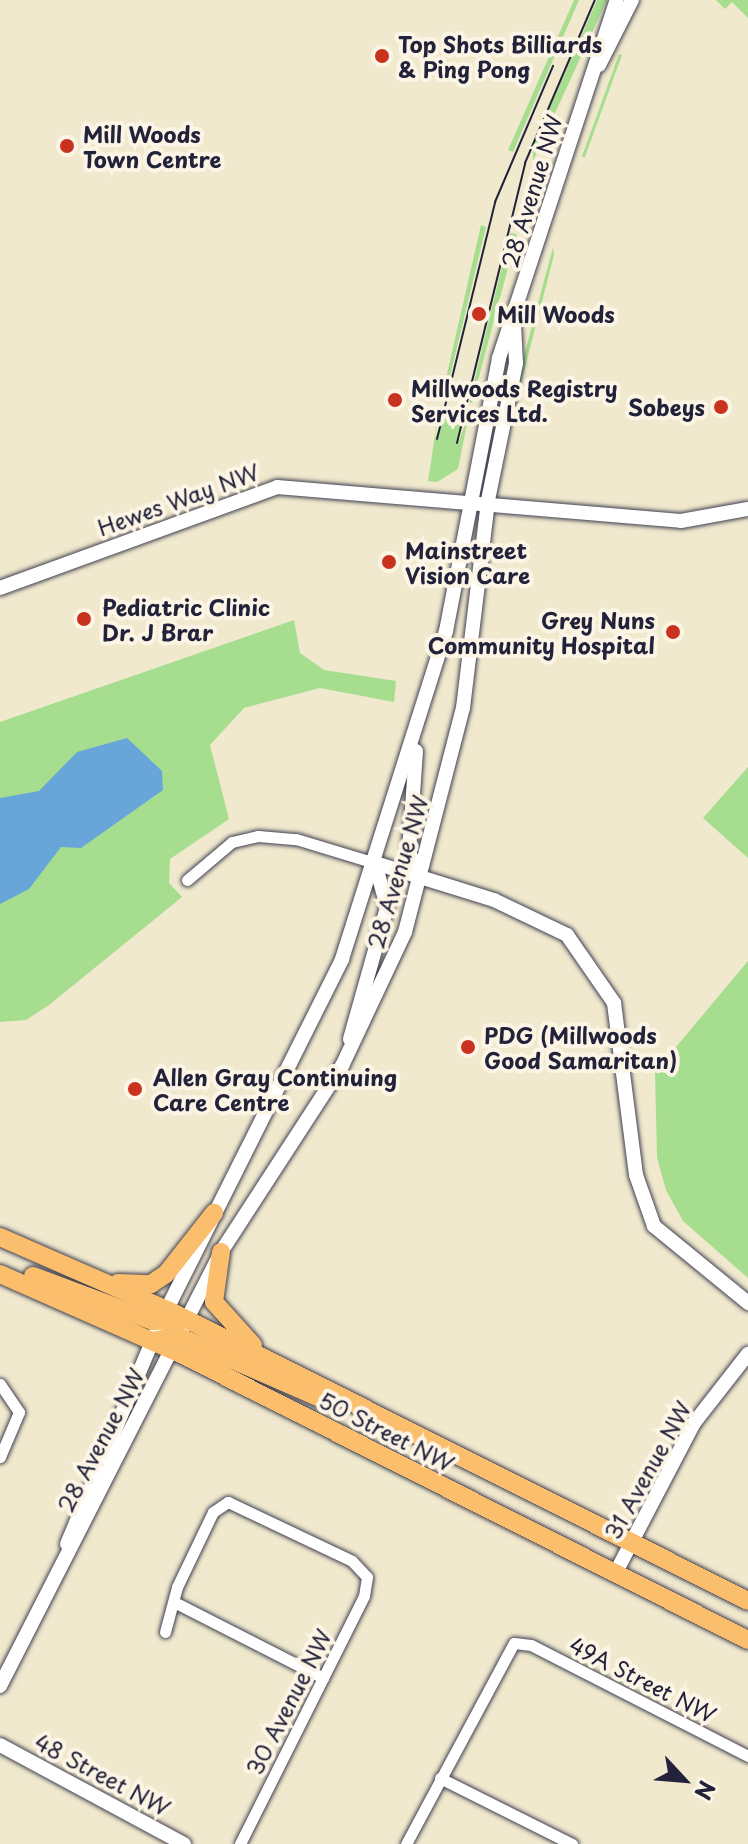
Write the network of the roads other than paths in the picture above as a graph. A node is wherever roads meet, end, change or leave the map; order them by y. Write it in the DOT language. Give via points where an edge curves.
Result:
graph roads {
  1 [pos="617,0"];
  2 [pos="632,0"];
  3 [pos="594,71"];
  4 [pos="514,325"];
  5 [pos="472,498"];
  6 [pos="488,500"];
  7 [pos="748,509"];
  8 [pos="0,588"];
  9 [pos="418,720"];
  10 [pos="375,863"];
  11 [pos="421,879"];
  12 [pos="187,880"];
  13 [pos="342,1066"];
  14 [pos="214,1213"];
  15 [pos="0,1237"];
  16 [pos="221,1252"];
  17 [pos="0,1266"];
  18 [pos="0,1274"];
  19 [pos="98,1280"];
  20 [pos="748,1303"];
  21 [pos="164,1316"];
  22 [pos="178,1335"];
  23 [pos="152,1341"];
  24 [pos="748,1354"];
  25 [pos="306,1379"];
  26 [pos="0,1384"];
  27 [pos="388,1420"];
  28 [pos="0,1457"];
  29 [pos="632,1542"];
  30 [pos="67,1544"];
  31 [pos="616,1572"];
  32 [pos="748,1601"];
  33 [pos="178,1604"];
  34 [pos="165,1632"];
  35 [pos="748,1640"];
  36 [pos="323,1678"];
  37 [pos="0,1686"];
  38 [pos="0,1745"];
  39 [pos="748,1756"];
  40 [pos="440,1778"];
  41 [pos="184,1844"];
  42 [pos="240,1844"];
  43 [pos="406,1844"];
  44 [pos="572,1844"];
  1 -- 3 [label="street, 28 Avenue NW"];
  2 -- 3 [label="street, 28 Avenue NW"];
  3 -- 4 [label="street, 28 Avenue NW"];
  4 -- 5 [label="street, 28 Avenue NW" via="499,358"];
  4 -- 6 [label="street, 28 Avenue NW" via="516,363"];
  5 -- 6 [label="street, Hewes Way NW"];
  5 -- 8 [label="street, Hewes Way NW" via="277,487"];
  5 -- 9 [label="street, 28 Avenue NW" via="458,586"];
  6 -- 7 [label="street, Hewes Way NW" via="681,521"];
  6 -- 11 [label="street, 28 Avenue NW" via="463,708"];
  9 -- 10 [label="street, 28 Avenue NW"];
  9 -- 11 [label="street" via="409,852"];
  10 -- 11 [label="street"];
  10 -- 12 [label="street" via="296,839 258,836 232,842"];
  10 -- 13 [label="street" via="387,907"];
  10 -- 14 [label="street, 28 Avenue NW" via="342,959"];
  11 -- 13 [label="street, 28 Avenue NW" via="405,932"];
  11 -- 20 [label="street" via="533,917 567,935 591,964 614,1003 636,1175 654,1226"];
  13 -- 16 [label="street, 28 Avenue NW"];
  14 -- 19 [label="main road" via="157,1281"];
  14 -- 21 [label="street, 28 Avenue NW"];
  15 -- 19 [label="main road"];
  16 -- 22 [label="street, 28 Avenue NW"];
  16 -- 25 [label="main road" via="214,1302 254,1346"];
  17 -- 21 [label="main road"];
  18 -- 23 [label="main road"];
  19 -- 21 [label="main road"];
  21 -- 22 [label="main road"];
  21 -- 23 [label="street, 28 Avenue NW"];
  22 -- 23 [label="main road"];
  22 -- 25 [label="main road, 50 Street NW"];
  22 -- 27 [label="main road"];
  22 -- 30 [label="street, 28 Avenue NW"];
  22 -- 31 [label="main road, 50 Street NW"];
  23 -- 30 [label="street, 28 Avenue NW"];
  24 -- 29 [label="street, 31 Avenue NW" via="694,1423"];
  25 -- 27 [label="main road, 50 Street NW"];
  26 -- 28 [label="street" via="14,1396 18,1417"];
  27 -- 29 [label="main road, 50 Street NW"];
  29 -- 31 [label="street, 31 Avenue NW"];
  29 -- 32 [label="main road, 50 Street NW"];
  30 -- 37 [label="street, 28 Avenue NW"];
  31 -- 35 [label="main road, 50 Street NW"];
  33 -- 34 [label="street"];
  33 -- 36 [label="street"];
  33 -- 36 [label="street, 30 Avenue NW" via="177,1587 213,1512 228,1502 352,1561 367,1577"];
  36 -- 42 [label="street, 30 Avenue NW"];
  38 -- 41 [label="street, 48 Street NW"];
  39 -- 40 [label="street, 49A Street NW" via="519,1641 504,1650"];
  40 -- 43 [label="street"];
  40 -- 44 [label="street"];
}
